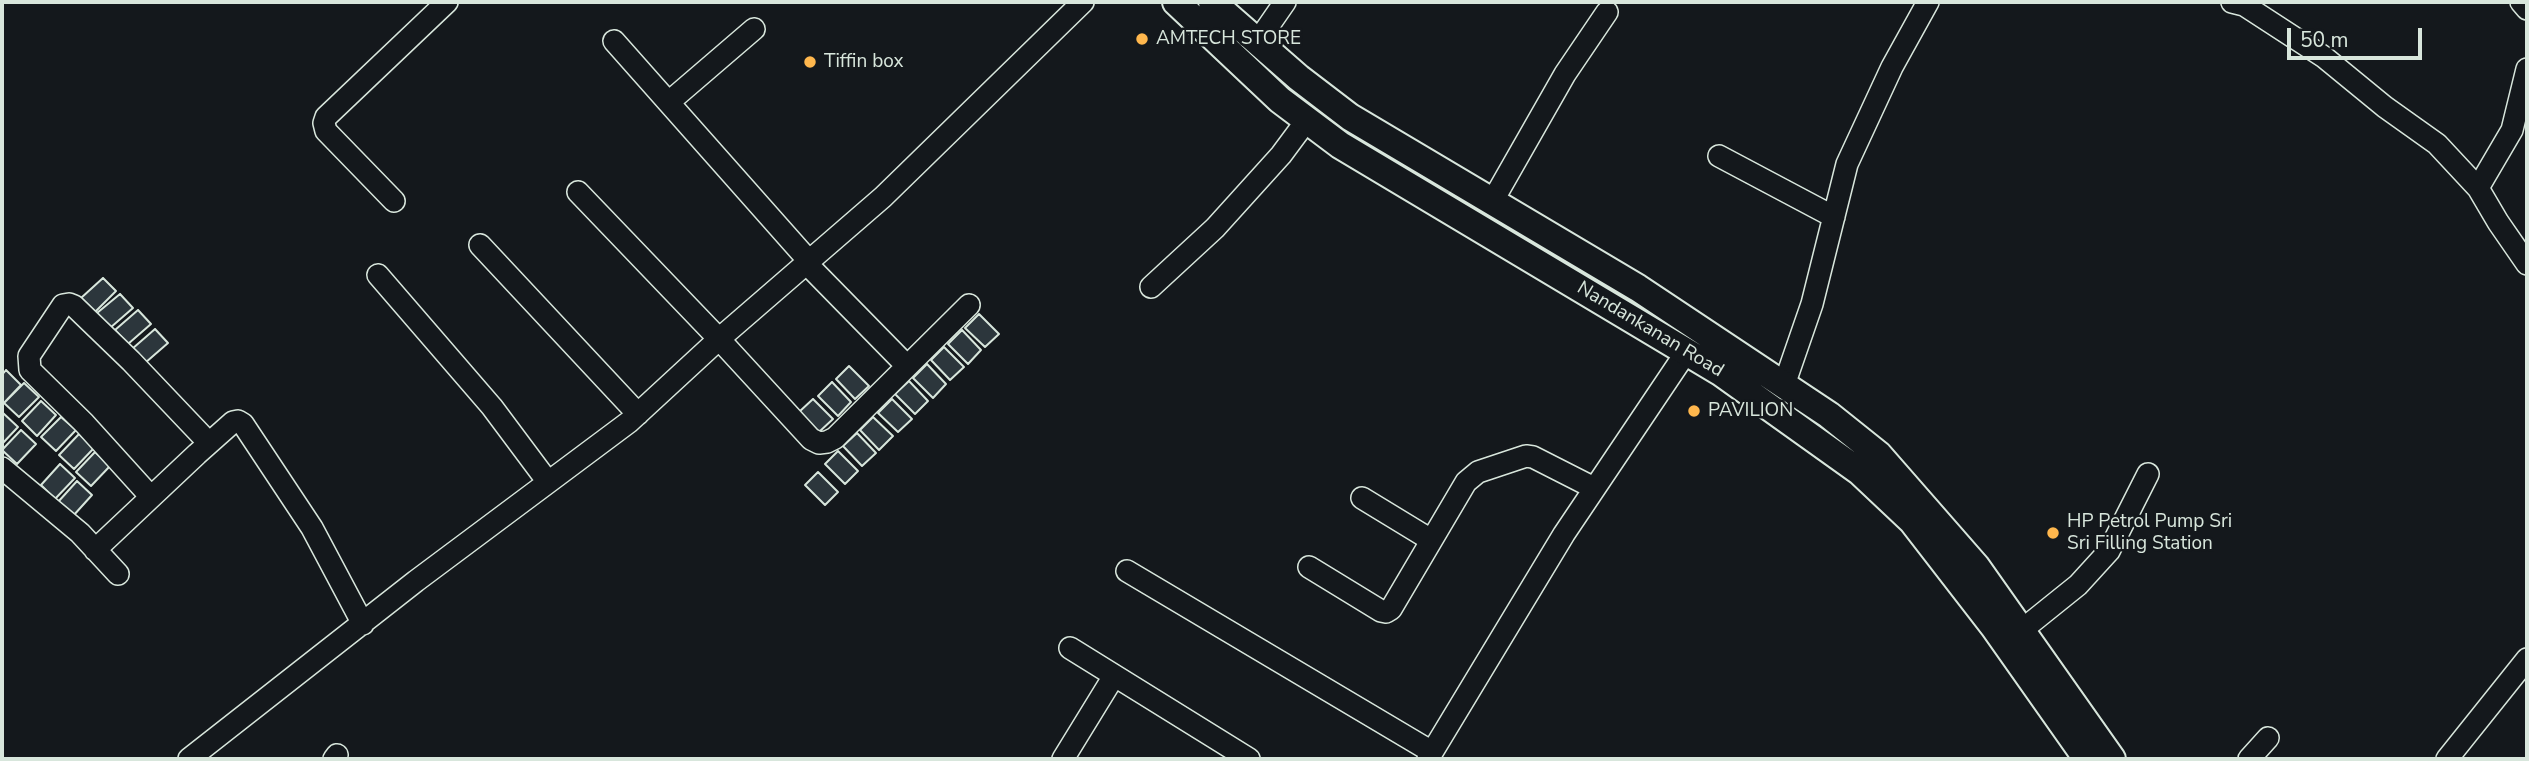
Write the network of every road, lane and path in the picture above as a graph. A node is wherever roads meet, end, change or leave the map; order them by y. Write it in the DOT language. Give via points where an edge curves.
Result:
graph roads {
  1 [pos="447,2"];
  2 [pos="1083,2"];
  3 [pos="1176,2"];
  4 [pos="1212,2"];
  5 [pos="1285,2"];
  6 [pos="1928,2"];
  7 [pos="2232,2"];
  8 [pos="2521,2"];
  9 [pos="2527,9"];
  10 [pos="1607,12"];
  11 [pos="754,30"];
  12 [pos="614,41"];
  13 [pos="1258,41"];
  14 [pos="2527,69"];
  15 [pos="669,102"];
  16 [pos="1307,120"];
  17 [pos="1719,156"];
  18 [pos="2478,188"];
  19 [pos="578,192"];
  20 [pos="394,201"];
  21 [pos="1492,202"];
  22 [pos="1834,216"];
  23 [pos="480,245"];
  24 [pos="808,263"];
  25 [pos="2527,264"];
  26 [pos="378,275"];
  27 [pos="1151,287"];
  28 [pos="1648,294"];
  29 [pos="969,305"];
  30 [pos="1633,318"];
  31 [pos="719,339"];
  32 [pos="1687,351"];
  33 [pos="907,366"];
  34 [pos="1784,385"];
  35 [pos="638,414"];
  36 [pos="209,443"];
  37 [pos="3,472"];
  38 [pos="2148,474"];
  39 [pos="548,482"];
  40 [pos="1594,488"];
  41 [pos="151,497"];
  42 [pos="1362,498"];
  43 [pos="1431,540"];
  44 [pos="95,550"];
  45 [pos="1309,567"];
  46 [pos="1127,571"];
  47 [pos="118,574"];
  48 [pos="363,625"];
  49 [pos="2022,630"];
  50 [pos="1070,648"];
  51 [pos="2527,659"];
  52 [pos="1114,676"];
  53 [pos="2268,738"];
  54 [pos="1430,755"];
  55 [pos="189,759"];
  56 [pos="1063,759"];
  57 [pos="1249,759"];
  58 [pos="2087,759"];
  59 [pos="2112,759"];
  60 [pos="2249,759"];
  61 [pos="2447,759"];
  1 -- 20 [label="street" via="324,123 326,131"];
  2 -- 24 [label="street"];
  3 -- 16 [label="main road, Nandankanan Road"];
  4 -- 13 [label="main road, Nandankanan Road"];
  5 -- 13 [label="street"];
  6 -- 22 [label="street" via="1847,164"];
  7 -- 18 [label="street" via="2244,5 2323,57 2437,144"];
  8 -- 9 [label="street"];
  10 -- 21 [label="street" via="1565,74"];
  11 -- 15 [label="street"];
  12 -- 15 [label="street"];
  13 -- 21 [label="main road, Nandankanan Road" via="1350,117"];
  14 -- 18 [label="street" via="2512,130"];
  15 -- 24 [label="street"];
  16 -- 27 [label="street" via="1215,228"];
  16 -- 30 [label="main road, Nandankanan Road" via="1351,152"];
  17 -- 22 [label="street"];
  18 -- 25 [label="street"];
  19 -- 31 [label="street"];
  21 -- 28 [label="main road, Nandankanan Road"];
  22 -- 34 [label="street" via="1812,304"];
  23 -- 35 [label="street"];
  24 -- 31 [label="street"];
  24 -- 33 [label="street"];
  26 -- 39 [label="street" via="492,407"];
  28 -- 30 [label="main road"];
  28 -- 34 [label="main road, Nandankanan Road"];
  29 -- 33 [label="street"];
  30 -- 32 [label="main road, Nandankanan Road"];
  31 -- 33 [label="street" via="819,443 835,438"];
  31 -- 35 [label="street"];
  32 -- 40 [label="street"];
  32 -- 58 [label="main road, Nandankanan Road" via="1860,472 1912,521"];
  34 -- 49 [label="main road, Nandankanan Road" via="1879,455 1976,566"];
  35 -- 39 [label="street"];
  36 -- 41 [label="street"];
  36 -- 41 [label="street" via="74,306 63,305 29,356 30,370"];
  36 -- 48 [label="street" via="233,422 243,424 312,528"];
  37 -- 44 [label="street"];
  38 -- 49 [label="street" via="2109,551 2078,585"];
  39 -- 48 [label="street"];
  40 -- 43 [label="street" via="1541,459 1526,456 1472,476"];
  40 -- 54 [label="street"];
  41 -- 44 [label="street"];
  42 -- 43 [label="street"];
  43 -- 45 [label="street" via="1386,612"];
  44 -- 47 [label="street"];
  46 -- 54 [label="street"];
  48 -- 55 [label="street"];
  49 -- 59 [label="main road, Nandankanan Road"];
  50 -- 52 [label="street"];
  51 -- 61 [label="street"];
  52 -- 56 [label="street"];
  52 -- 57 [label="street"];
  53 -- 60 [label="street"];
}
